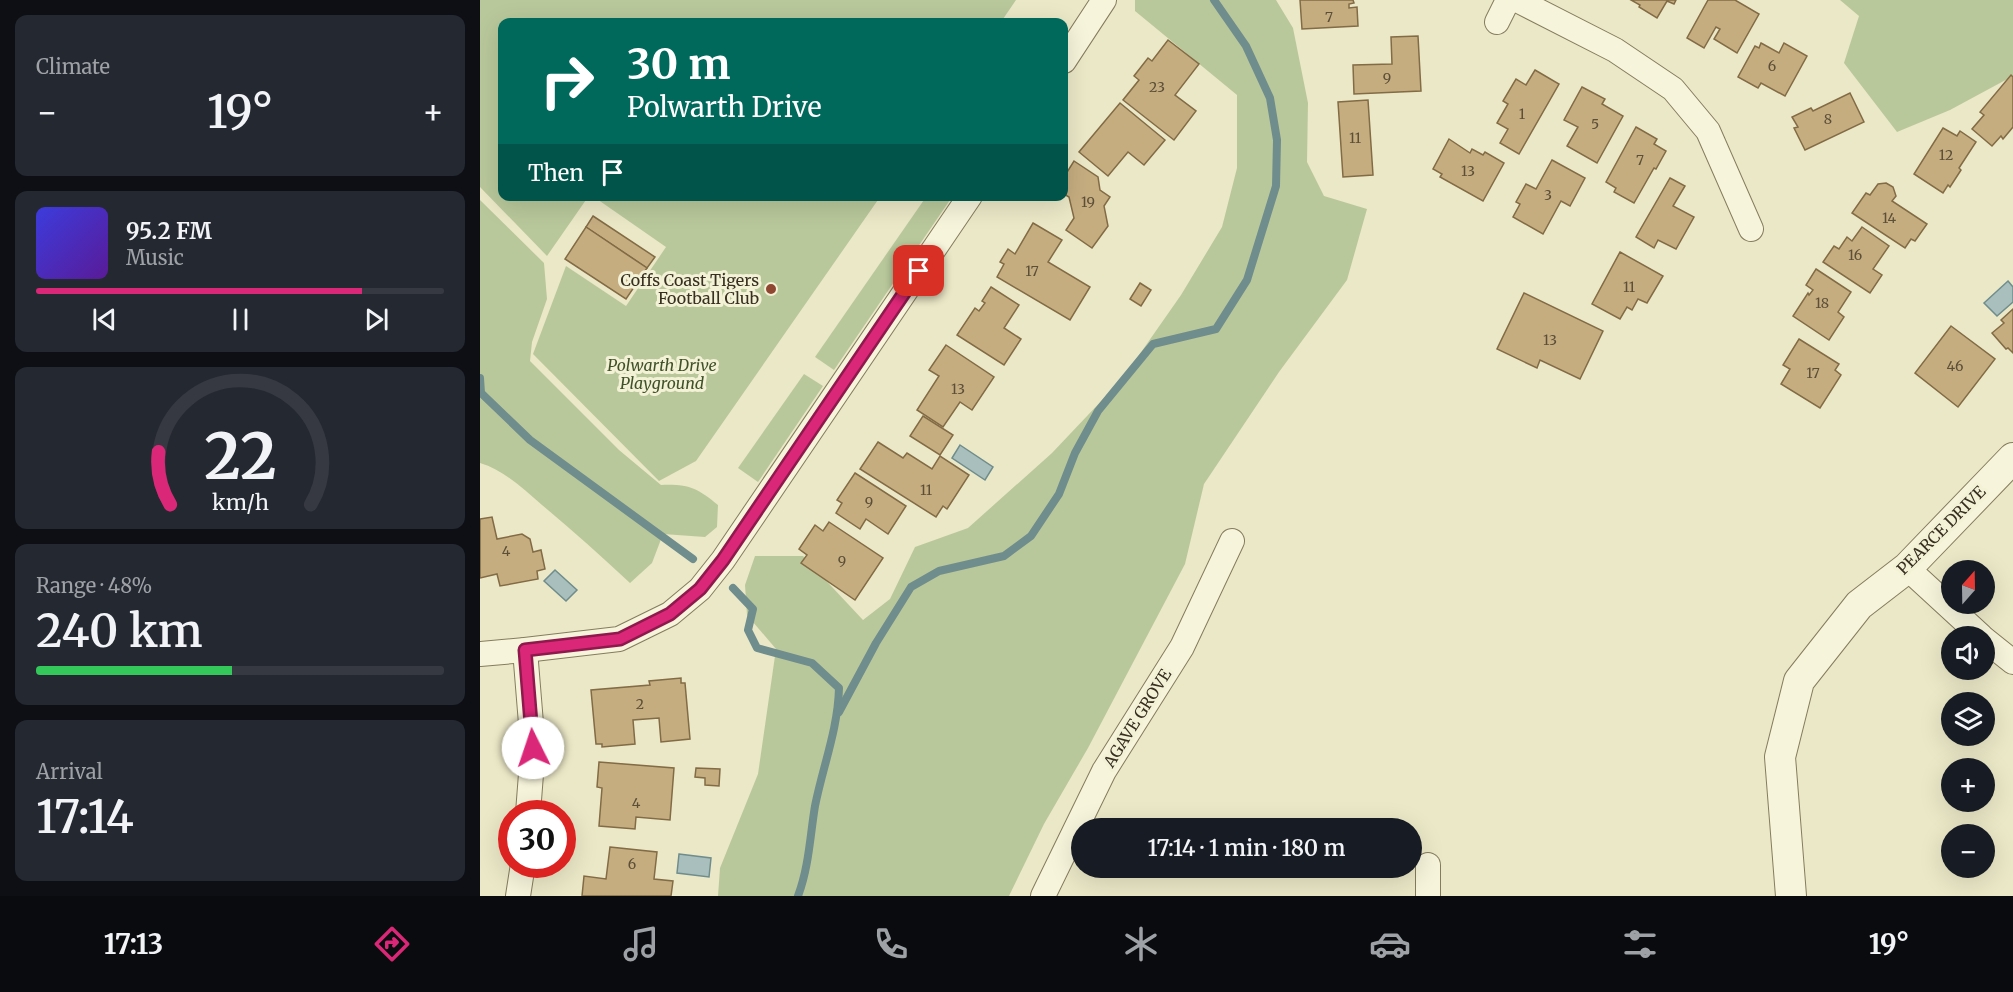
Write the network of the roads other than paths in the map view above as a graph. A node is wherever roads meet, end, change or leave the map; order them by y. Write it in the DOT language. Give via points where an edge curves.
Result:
graph roads {
  1 [pos="1104,0"];
  2 [pos="1508,0"];
  3 [pos="1517,0"];
  4 [pos="1497,22"];
  5 [pos="1068,55"];
  6 [pos="967,201"];
  7 [pos="1751,229"];
  8 [pos="2013,458"];
  9 [pos="1232,541"];
  10 [pos="1906,568"];
  11 [pos="1970,626"];
  12 [pos="1995,648"];
  13 [pos="525,650"];
  14 [pos="480,654"];
  15 [pos="2013,662"];
  16 [pos="529,800"];
  17 [pos="1428,865"];
  18 [pos="521,878"];
  19 [pos="518,896"];
  20 [pos="1043,896"];
  21 [pos="1428,896"];
  22 [pos="1791,896"];
  1 -- 5 [label="street"];
  2 -- 4 [label="street"];
  3 -- 7 [label="street" via="1615,50 1673,89 1708,131"];
  6 -- 13 [label="street" via="700,589 670,614 620,639"];
  8 -- 10 [label="street, PEARCE DRIVE"];
  9 -- 20 [label="street, AGAVE GROVE" via="1182,647 1104,771"];
  10 -- 11 [label="street"];
  10 -- 22 [label="street, PEARCE DRIVE" via="1859,605 1799,681 1780,757"];
  12 -- 15 [label="street"];
  13 -- 14 [label="street"];
  13 -- 16 [label="street" via="533,748"];
  17 -- 21 [label="street"];
  18 -- 19 [label="street"];
}
